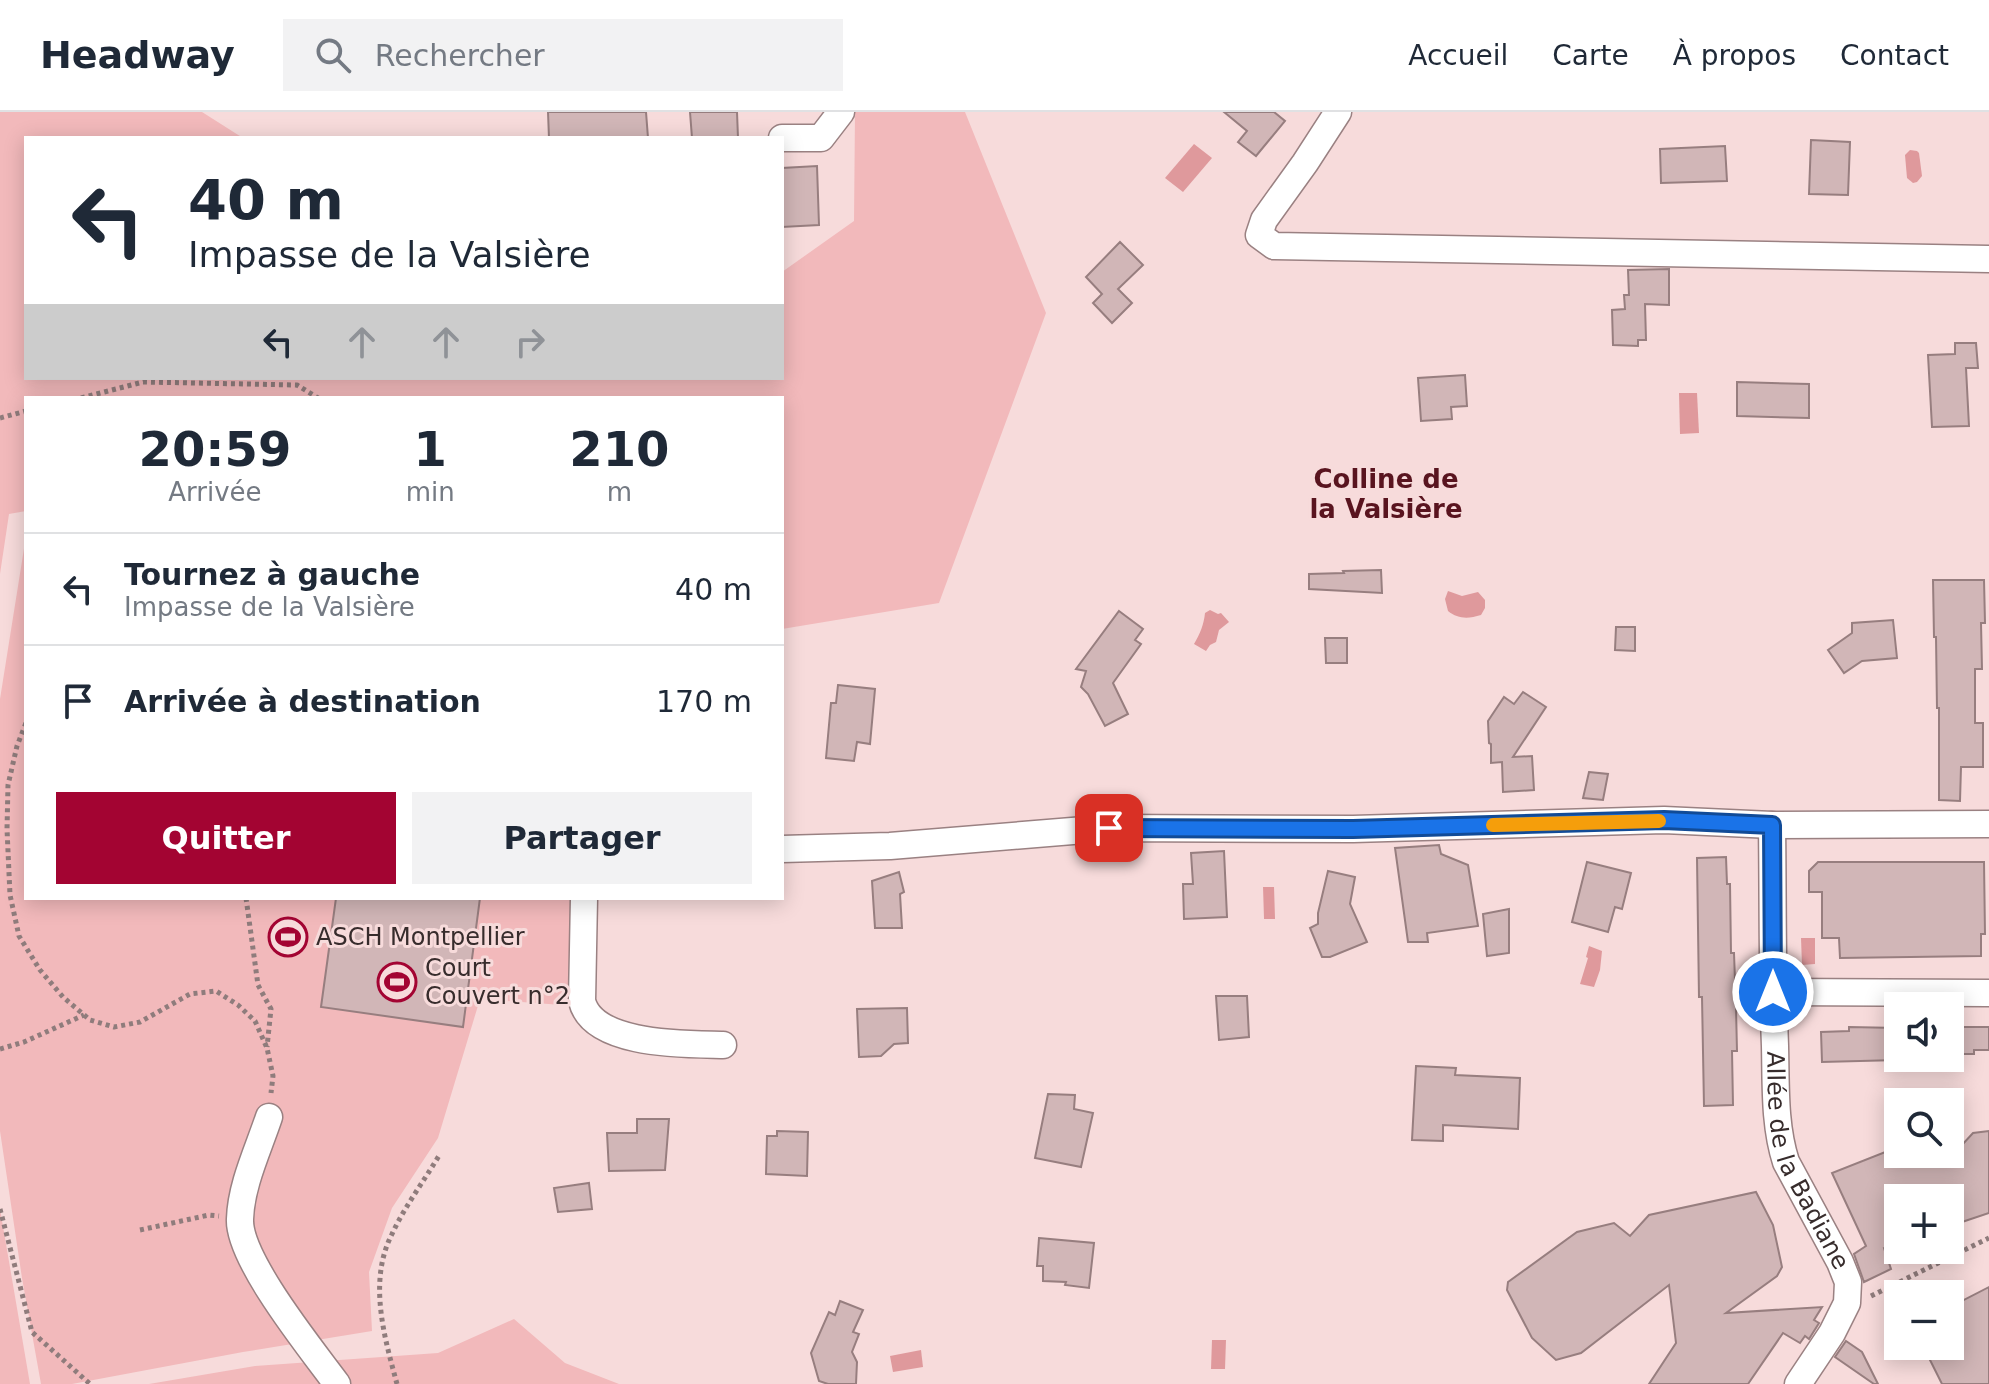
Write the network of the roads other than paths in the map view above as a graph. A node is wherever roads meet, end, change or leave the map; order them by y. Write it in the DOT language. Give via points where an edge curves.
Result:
graph roads {
  1 [pos="841,112"];
  2 [pos="1338,112"];
  3 [pos="784,138"];
  4 [pos="1989,259"];
  5 [pos="1989,824"];
  6 [pos="1772,825"];
  7 [pos="784,849"];
  8 [pos="584,900"];
  9 [pos="1773,992"];
  10 [pos="1989,993"];
  11 [pos="723,1045"];
  12 [pos="269,1117"];
  13 [pos="337,1384"];
  14 [pos="1798,1384"];
  1 -- 3 [label="street" via="821,138"];
  2 -- 4 [label="street" via="1264,220 1259,235 1274,246"];
  5 -- 6 [label="street"];
  6 -- 7 [label="street" via="1664,820 1353,829 1109,828"];
  6 -- 9 [label="street, Allée de la Badiane"];
  8 -- 11 [label="street" via="584,1012 629,1038"];
  9 -- 10 [label="street"];
  9 -- 14 [label="street, Allée de la Badiane" via="1780,1144 1848,1282 1847,1303"];
  12 -- 13 [label="street" via="250,1173 240,1234 249,1257"];
}
